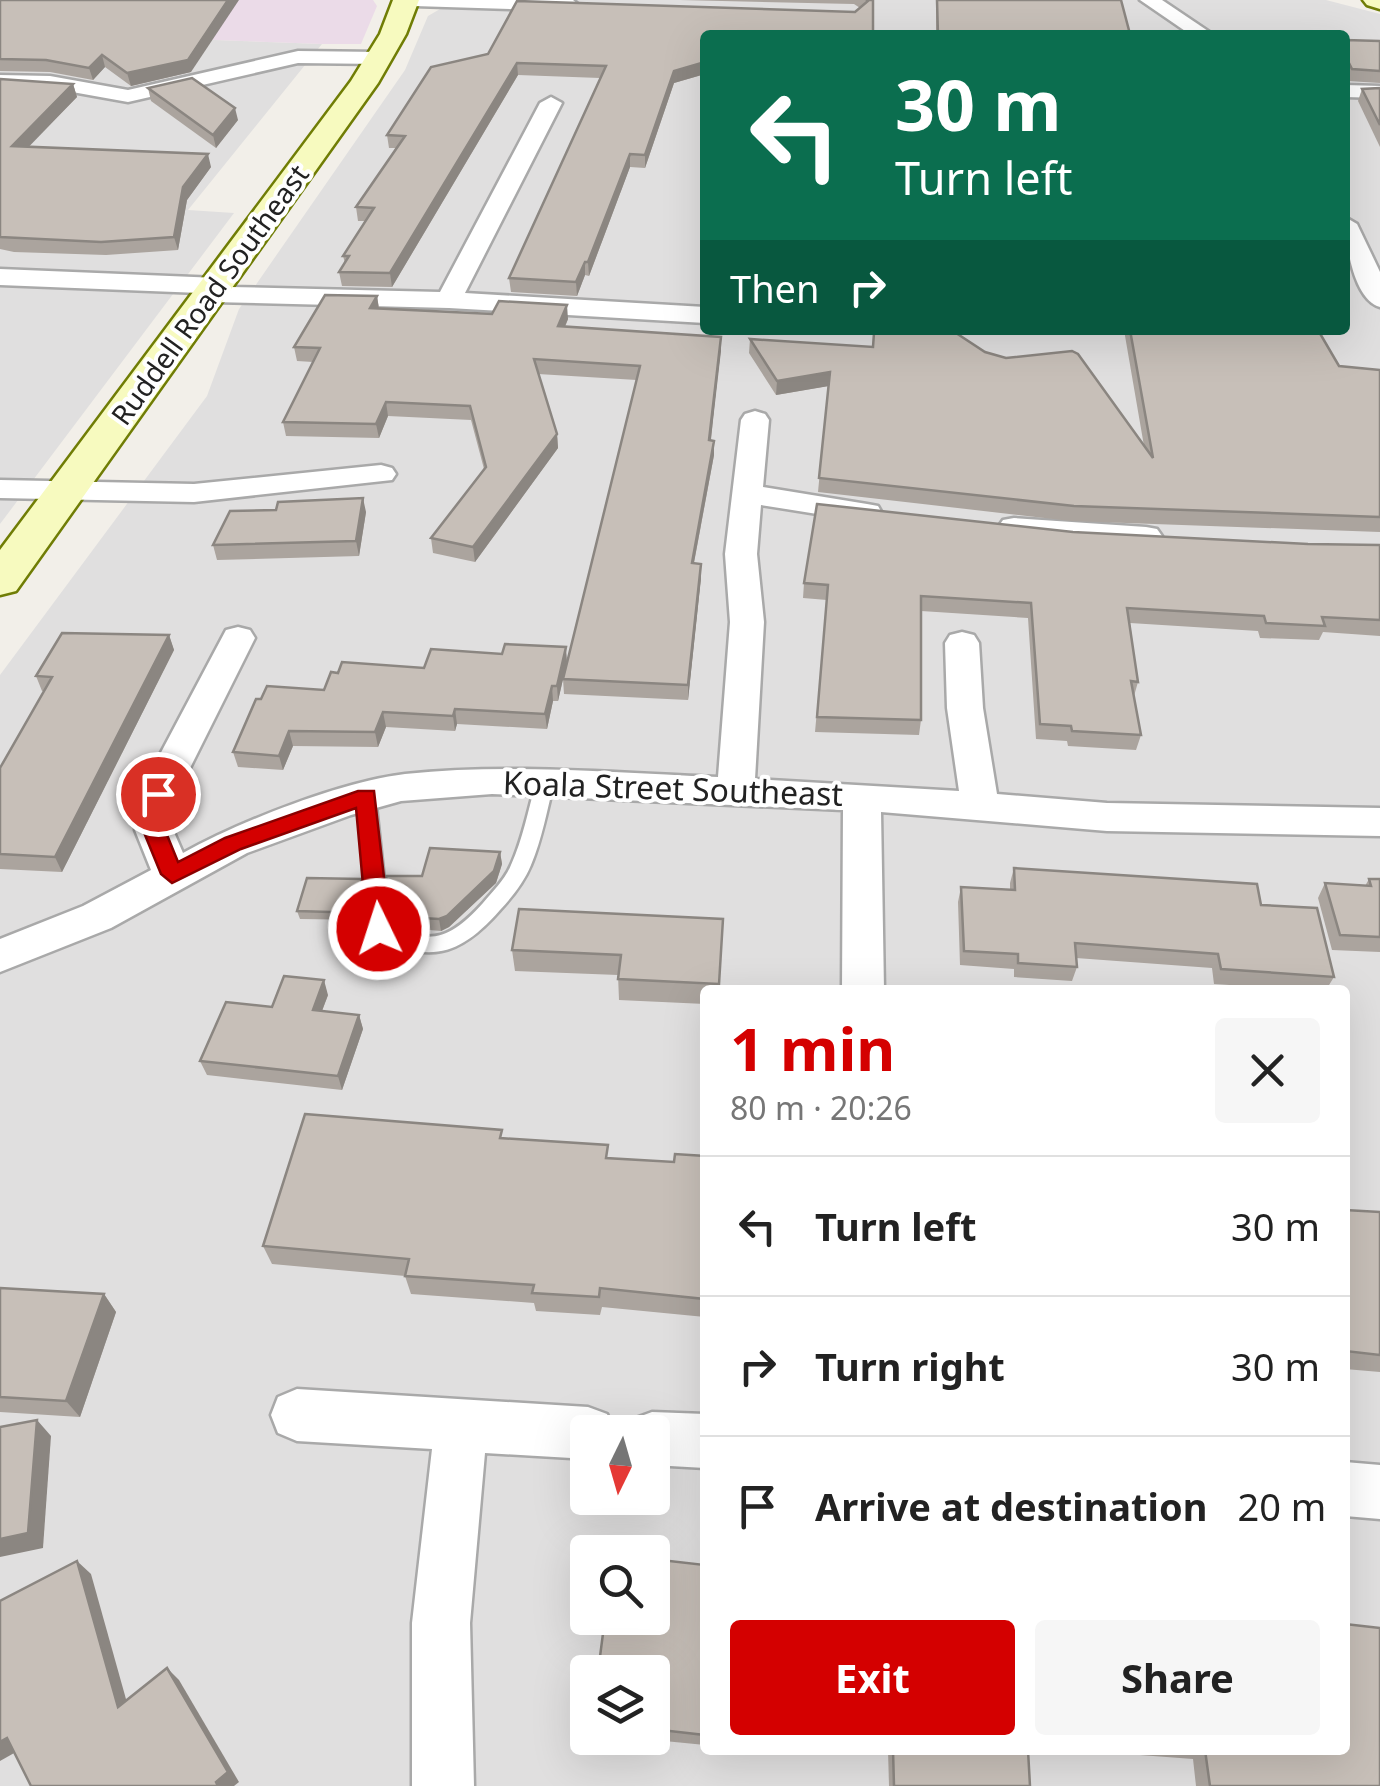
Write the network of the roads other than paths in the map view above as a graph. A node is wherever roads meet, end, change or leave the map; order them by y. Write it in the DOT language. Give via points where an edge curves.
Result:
graph roads {
  1 [pos="406,0"];
  2 [pos="414,0"];
  3 [pos="1150,0"];
  4 [pos="598,6"];
  5 [pos="1196,30"];
  6 [pos="380,58"];
  7 [pos="0,80"];
  8 [pos="1350,91"];
  9 [pos="1380,92"];
  10 [pos="551,102"];
  11 [pos="1350,222"];
  12 [pos="1380,223"];
  13 [pos="1350,233"];
  14 [pos="0,276"];
  15 [pos="0,295"];
  16 [pos="211,295"];
  17 [pos="1380,299"];
  18 [pos="448,300"];
  19 [pos="700,316"];
  20 [pos="755,420"];
  21 [pos="380,474"];
  22 [pos="0,489"];
  23 [pos="65,492"];
  24 [pos="748,494"];
  25 [pos="903,516"];
  26 [pos="976,523"];
  27 [pos="1178,539"];
  28 [pos="0,582"];
  29 [pos="238,638"];
  30 [pos="962,642"];
  31 [pos="546,784"];
  32 [pos="736,791"];
  33 [pos="366,797"];
  34 [pos="862,797"];
  35 [pos="980,809"];
  36 [pos="1380,822"];
  37 [pos="172,874"];
  38 [pos="0,956"];
  39 [pos="863,985"];
  40 [pos="297,1415"];
  41 [pos="461,1425"];
  42 [pos="570,1433"];
  43 [pos="670,1439"];
  44 [pos="700,1441"];
  45 [pos="1350,1490"];
  46 [pos="1380,1492"];
  47 [pos="443,1786"];
  1 -- 6 [label="main road, Ruddell Road Southeast"];
  2 -- 4 [label="street"];
  3 -- 5 [label="street"];
  6 -- 7 [label="street" via="298,57 251,65 125,105 50,82"];
  6 -- 16 [label="main road, Ruddell Road Southeast"];
  8 -- 9 [label="street"];
  10 -- 18 [label="street"];
  11 -- 12 [label="street"];
  13 -- 17 [label="street"];
  14 -- 16 [label="street"];
  15 -- 16 [label="street"];
  16 -- 18 [label="street"];
  16 -- 23 [label="main road, Ruddell Road Southeast"];
  18 -- 19 [label="street"];
  20 -- 24 [label="street"];
  21 -- 23 [label="street" via="194,492"];
  22 -- 23 [label="street"];
  23 -- 28 [label="main road, Ruddell Road Southeast"];
  24 -- 25 [label="street"];
  24 -- 32 [label="street" via="741,554 748,622"];
  26 -- 27 [label="street"];
  29 -- 37 [label="street" via="158,794 154,830"];
  30 -- 35 [label="street"];
  31 -- 32 [label="street, Koala Street Southeast"];
  31 -- 33 [label="street, Koala Street Southeast" via="492,781"];
  31 -- 33 [label="lane" via="517,873 477,925 438,947 398,941 379,929"];
  32 -- 34 [label="street, Koala Street Southeast"];
  33 -- 37 [label="street, Koala Street Southeast" via="233,844"];
  34 -- 35 [label="street, Koala Street Southeast"];
  34 -- 39 [label="street"];
  35 -- 36 [label="street, Koala Street Southeast"];
  37 -- 38 [label="street, Koala Street Southeast" via="98,918"];
  40 -- 41 [label="street"];
  41 -- 42 [label="street"];
  41 -- 47 [label="street" via="441,1622"];
  43 -- 44 [label="street"];
  45 -- 46 [label="street"];
}
